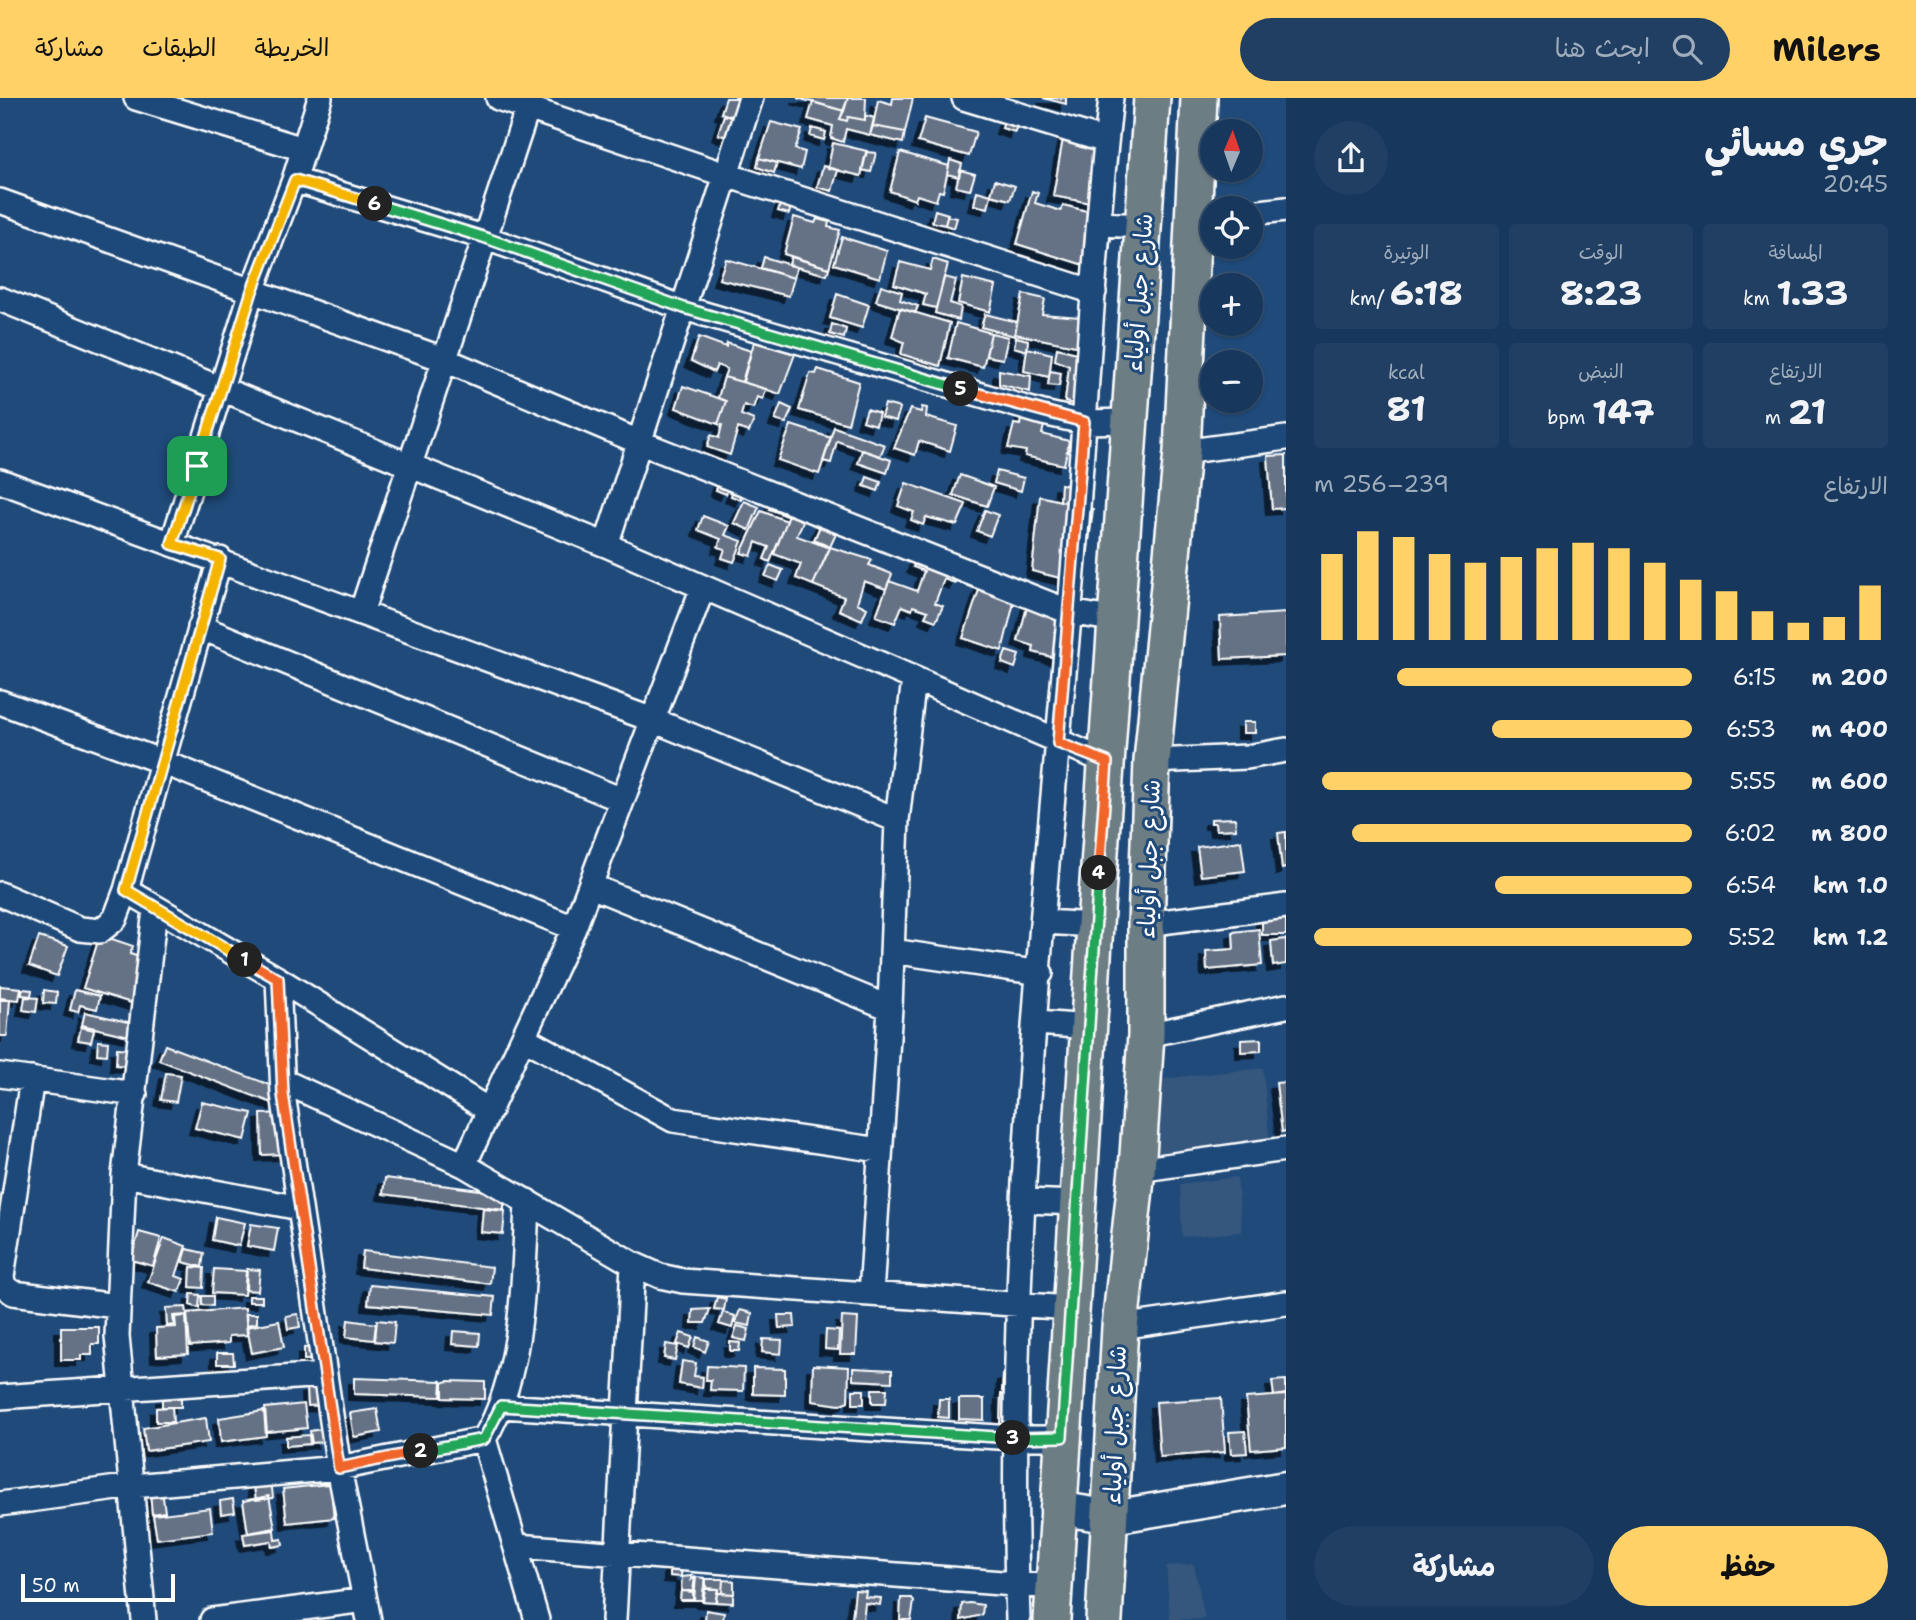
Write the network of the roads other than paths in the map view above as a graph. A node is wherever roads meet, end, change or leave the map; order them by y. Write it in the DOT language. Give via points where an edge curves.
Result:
graph roads {
  1 [pos="136,98"];
  2 [pos="320,98"];
  3 [pos="498,98"];
  4 [pos="751,98"];
  5 [pos="964,98"];
  6 [pos="1111,98"];
  7 [pos="1152,98"];
  8 [pos="1199,98"];
  9 [pos="529,103"];
  10 [pos="1105,141"];
  11 [pos="303,149"];
  12 [pos="726,175"];
  13 [pos="295,180"];
  14 [pos="1201,196"];
  15 [pos="0,201"];
  16 [pos="1286,209"];
  17 [pos="1263,212"];
  18 [pos="1100,224"];
  19 [pos="1144,226"];
  20 [pos="483,237"];
  21 [pos="1200,242"];
  22 [pos="252,291"];
  23 [pos="1094,292"];
  24 [pos="0,299"];
  25 [pos="684,308"];
  26 [pos="443,359"];
  27 [pos="222,389"];
  28 [pos="1130,421"];
  29 [pos="1084,422"];
  30 [pos="1286,438"];
  31 [pos="639,442"];
  32 [pos="1182,452"];
  33 [pos="410,463"];
  34 [pos="0,481"];
  35 [pos="172,544"];
  36 [pos="606,545"];
  37 [pos="220,559"];
  38 [pos="703,587"];
  39 [pos="1070,612"];
  40 [pos="361,613"];
  41 [pos="1116,620"];
  42 [pos="200,627"];
  43 [pos="914,679"];
  44 [pos="0,702"];
  45 [pos="653,720"];
  46 [pos="1058,743"];
  47 [pos="1286,750"];
  48 [pos="160,761"];
  49 [pos="1152,761"];
  50 [pos="1107,762"];
  51 [pos="622,800"];
  52 [pos="897,820"];
  53 [pos="591,886"];
  54 [pos="126,890"];
  55 [pos="0,894"];
  56 [pos="1286,906"];
  57 [pos="155,910"];
  58 [pos="1044,922"];
  59 [pos="1146,924"];
  60 [pos="1095,925"];
  61 [pos="574,928"];
  62 [pos="892,951"];
  63 [pos="1041,973"];
  64 [pos="278,979"];
  65 [pos="1286,1006"];
  66 [pos="890,1008"];
  67 [pos="1037,1023"];
  68 [pos="1089,1027"];
  69 [pos="1146,1035"];
  70 [pos="524,1038"];
  71 [pos="0,1075"];
  72 [pos="32,1079"];
  73 [pos="283,1082"];
  74 [pos="135,1094"];
  75 [pos="489,1111"];
  76 [pos="1286,1149"];
  77 [pos="880,1150"];
  78 [pos="464,1165"];
  79 [pos="1137,1170"];
  80 [pos="124,1175"];
  81 [pos="527,1200"];
  82 [pos="1025,1201"];
  83 [pos="1078,1203"];
  84 [pos="300,1208"];
  85 [pos="633,1264"];
  86 [pos="871,1294"];
  87 [pos="1286,1303"];
  88 [pos="1019,1305"];
  89 [pos="117,1306"];
  90 [pos="1070,1308"];
  91 [pos="1119,1327"];
  92 [pos="325,1376"];
  93 [pos="119,1389"];
  94 [pos="0,1397"];
  95 [pos="501,1406"];
  96 [pos="625,1416"];
  97 [pos="1062,1437"];
  98 [pos="1014,1438"];
  99 [pos="484,1439"];
  100 [pos="339,1468"];
  101 [pos="132,1486"];
  102 [pos="1286,1488"];
  103 [pos="0,1504"];
  104 [pos="1058,1508"];
  105 [pos="1112,1517"];
  106 [pos="517,1546"];
  107 [pos="617,1553"];
  108 [pos="1017,1585"];
  109 [pos="1053,1603"];
  110 [pos="367,1610"];
  111 [pos="144,1620"];
  112 [pos="212,1620"];
  113 [pos="537,1620"];
  114 [pos="614,1620"];
  115 [pos="1018,1620"];
  116 [pos="1104,1620"];
  1 -- 11 [label="street"];
  2 -- 11 [label="street"];
  3 -- 9 [label="street"];
  4 -- 12 [label="street"];
  5 -- 10 [label="street"];
  6 -- 10 [label="street"];
  7 -- 19 [label="main road, شارع جبل أولياء"];
  8 -- 14 [label="main road, شارع جبل أولياء"];
  9 -- 12 [label="street"];
  9 -- 20 [label="street"];
  10 -- 18 [label="street"];
  11 -- 13 [label="street"];
  12 -- 23 [label="street"];
  12 -- 25 [label="street"];
  13 -- 20 [label="street"];
  13 -- 22 [label="street"];
  15 -- 22 [label="street"];
  16 -- 17 [label="street"];
  18 -- 19 [label="street"];
  18 -- 23 [label="street"];
  19 -- 28 [label="main road, شارع جبل أولياء"];
  20 -- 25 [label="street"];
  20 -- 26 [label="street"];
  21 -- 32 [label="main road, شارع جبل أولياء"];
  22 -- 26 [label="street"];
  22 -- 27 [label="street"];
  23 -- 29 [label="street"];
  24 -- 27 [label="street"];
  25 -- 29 [label="street"];
  25 -- 31 [label="street"];
  26 -- 31 [label="street"];
  26 -- 33 [label="street"];
  27 -- 33 [label="street"];
  27 -- 35 [label="street"];
  28 -- 29 [label="street"];
  28 -- 41 [label="main road, شارع جبل أولياء"];
  29 -- 39 [label="street"];
  30 -- 32 [label="street"];
  31 -- 36 [label="street"];
  31 -- 39 [label="street"];
  32 -- 49 [label="main road, شارع جبل أولياء"];
  33 -- 36 [label="street"];
  33 -- 40 [label="street"];
  34 -- 35 [label="street"];
  35 -- 37 [label="street"];
  36 -- 38 [label="street"];
  37 -- 40 [label="street"];
  37 -- 42 [label="street"];
  38 -- 43 [label="street"];
  38 -- 45 [label="street"];
  39 -- 41 [label="street"];
  39 -- 46 [label="street"];
  40 -- 45 [label="street"];
  41 -- 50 [label="main road, شارع جبل أولياء"];
  42 -- 48 [label="street"];
  42 -- 51 [label="street"];
  43 -- 46 [label="street"];
  43 -- 52 [label="street"];
  44 -- 48 [label="street"];
  45 -- 51 [label="street"];
  45 -- 52 [label="street"];
  46 -- 50 [label="street"];
  46 -- 58 [label="street"];
  47 -- 49 [label="street" via="1247,757"];
  48 -- 54 [label="street"];
  48 -- 61 [label="street"];
  49 -- 59 [label="main road, شارع جبل أولياء"];
  50 -- 60 [label="main road, شارع جبل أولياء"];
  51 -- 53 [label="street"];
  52 -- 62 [label="street"];
  53 -- 61 [label="street"];
  53 -- 66 [label="street"];
  54 -- 55 [label="street" via="115,919 100,931 80,929"];
  54 -- 57 [label="street"];
  56 -- 59 [label="street"];
  57 -- 64 [label="street"];
  57 -- 74 [label="street"];
  58 -- 60 [label="street"];
  58 -- 63 [label="street"];
  59 -- 69 [label="main road, شارع جبل أولياء"];
  60 -- 68 [label="main road, شارع جبل أولياء"];
  61 -- 70 [label="street"];
  62 -- 63 [label="street"];
  62 -- 66 [label="street"];
  63 -- 67 [label="street"];
  64 -- 73 [label="street"];
  64 -- 75 [label="street"];
  65 -- 69 [label="street"];
  66 -- 77 [label="street"];
  67 -- 68 [label="street"];
  67 -- 82 [label="street"];
  68 -- 83 [label="main road, شارع جبل أولياء"];
  69 -- 79 [label="main road, شارع جبل أولياء"];
  70 -- 75 [label="street"];
  70 -- 77 [label="street" via="673,1119"];
  71 -- 72 [label="street"];
  72 -- 74 [label="street"];
  72 -- 89 [label="street" via="4,1286 13,1293"];
  73 -- 78 [label="street"];
  73 -- 84 [label="street"];
  74 -- 80 [label="street"];
  75 -- 78 [label="street"];
  76 -- 79 [label="street"];
  77 -- 86 [label="street"];
  78 -- 81 [label="street"];
  79 -- 91 [label="main road, شارع جبل أولياء"];
  80 -- 84 [label="street"];
  80 -- 89 [label="street"];
  81 -- 85 [label="street"];
  81 -- 95 [label="street" via="524,1285"];
  82 -- 83 [label="street"];
  82 -- 88 [label="street"];
  83 -- 90 [label="main road, شارع جبل أولياء"];
  84 -- 92 [label="street"];
  85 -- 86 [label="street" via="683,1281"];
  85 -- 96 [label="street"];
  86 -- 88 [label="street"];
  87 -- 91 [label="street"];
  88 -- 90 [label="street"];
  88 -- 98 [label="street"];
  89 -- 93 [label="street"];
  90 -- 97 [label="main road, شارع جبل أولياء"];
  91 -- 105 [label="main road, شارع جبل أولياء"];
  92 -- 93 [label="street"];
  92 -- 100 [label="street"];
  93 -- 94 [label="street"];
  93 -- 101 [label="street"];
  95 -- 96 [label="street"];
  95 -- 99 [label="street"];
  96 -- 98 [label="street"];
  96 -- 107 [label="street"];
  97 -- 98 [label="street"];
  97 -- 104 [label="main road, شارع جبل أولياء"];
  98 -- 108 [label="street"];
  99 -- 100 [label="street"];
  99 -- 106 [label="street"];
  100 -- 101 [label="street"];
  100 -- 110 [label="street"];
  101 -- 103 [label="street"];
  101 -- 111 [label="street"];
  102 -- 105 [label="street"];
  104 -- 105 [label="street"];
  104 -- 109 [label="main road, شارع جبل أولياء"];
  105 -- 116 [label="main road, شارع جبل أولياء"];
  106 -- 107 [label="street"];
  106 -- 113 [label="street"];
  107 -- 108 [label="street"];
  107 -- 114 [label="street"];
  108 -- 109 [label="street"];
  108 -- 115 [label="street"];
  110 -- 112 [label="street"];
}
